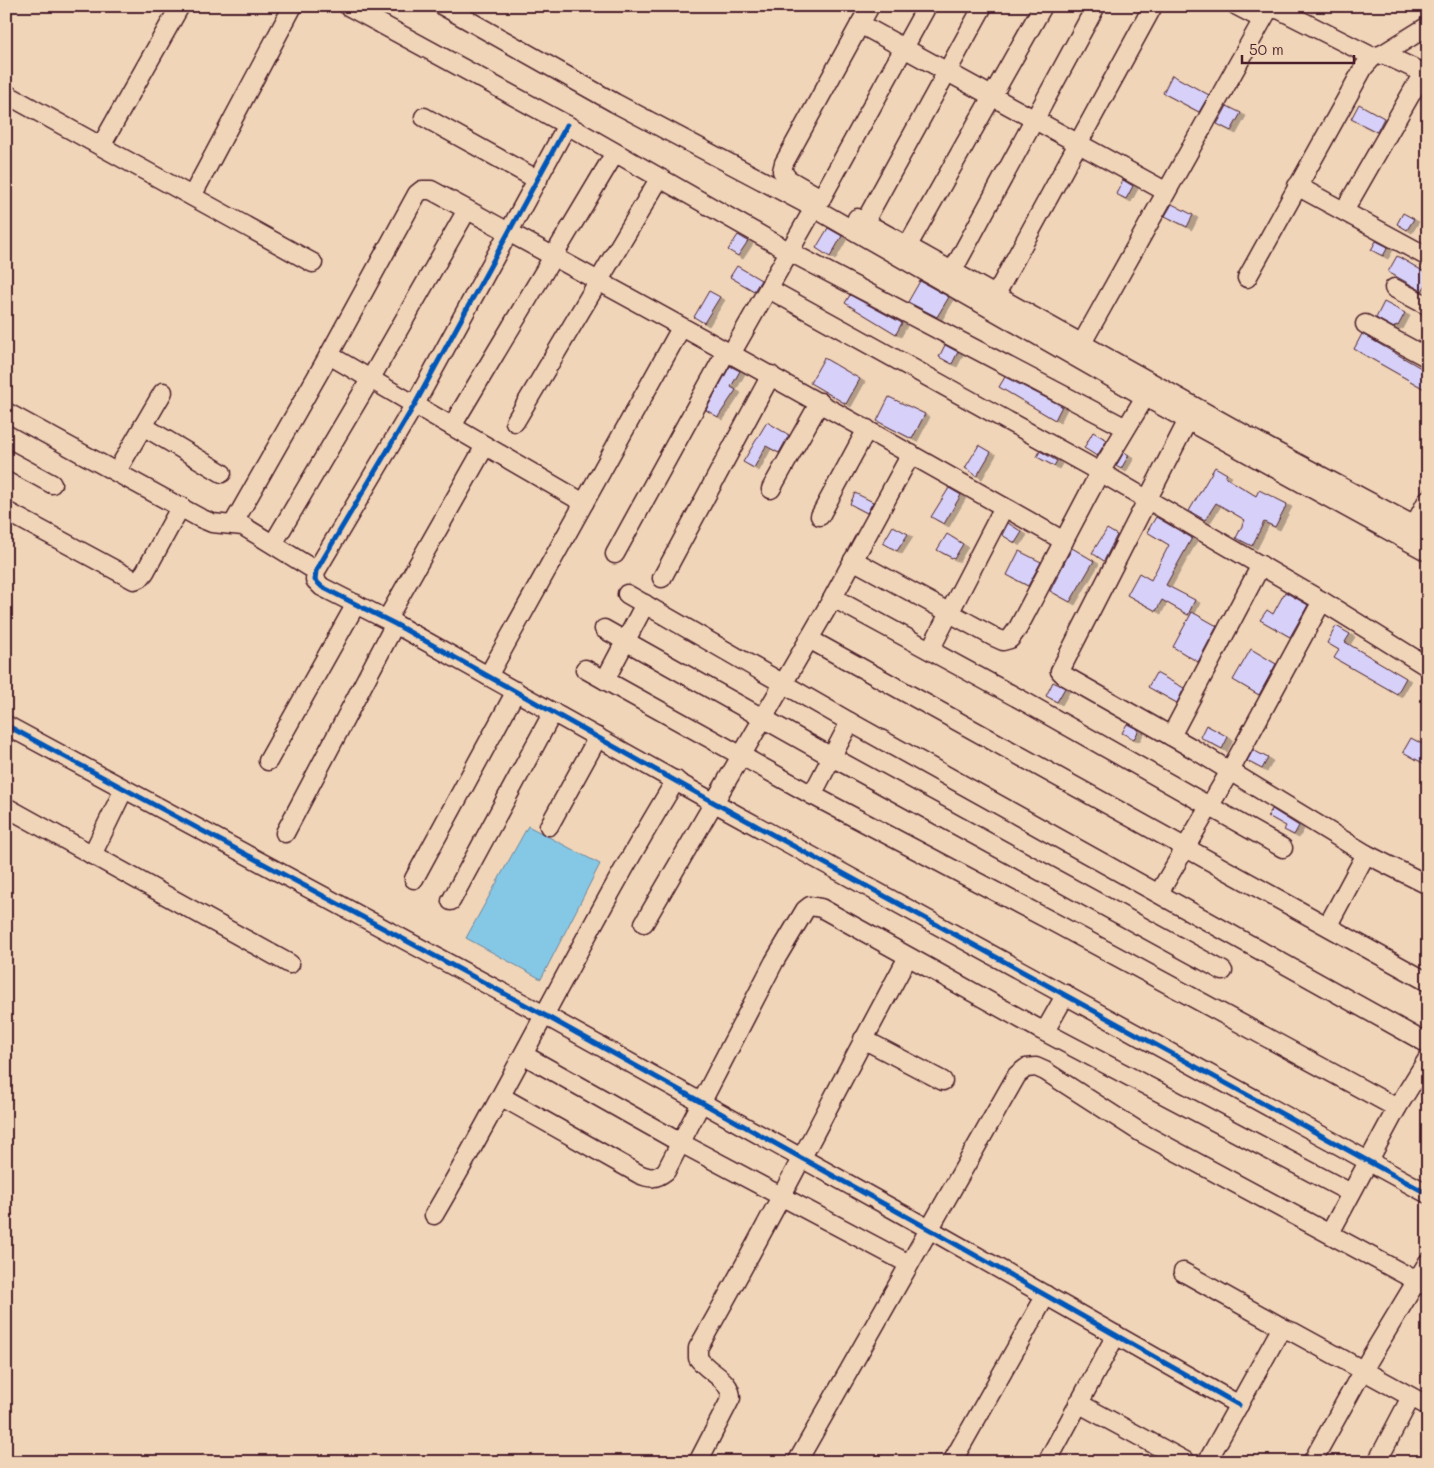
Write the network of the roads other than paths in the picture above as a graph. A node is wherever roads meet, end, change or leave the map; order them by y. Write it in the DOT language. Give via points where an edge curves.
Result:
graph roads {
  1 [pos="180,6"];
  2 [pos="293,6"];
  3 [pos="348,6"];
  4 [pos="443,6"];
  5 [pos="870,6"];
  6 [pos="927,6"];
  7 [pos="983,6"];
  8 [pos="1042,6"];
  9 [pos="1096,6"];
  10 [pos="1153,6"];
  11 [pos="1237,6"];
  12 [pos="1262,19"];
  13 [pos="860,24"];
  14 [pos="1428,26"];
  15 [pos="903,48"];
  16 [pos="1378,55"];
  17 [pos="947,72"];
  18 [pos="1425,74"];
  19 [pos="6,94"];
  20 [pos="992,96"];
  21 [pos="424,117"];
  22 [pos="1034,120"];
  23 [pos="567,125"];
  24 [pos="1079,144"];
  25 [pos="101,146"];
  26 [pos="615,153"];
  27 [pos="659,178"];
  28 [pos="538,180"];
  29 [pos="1297,186"];
  30 [pos="1165,192"];
  31 [pos="192,196"];
  32 [pos="818,203"];
  33 [pos="467,210"];
  34 [pos="1344,211"];
  35 [pos="864,223"];
  36 [pos="509,232"];
  37 [pos="907,246"];
  38 [pos="790,252"];
  39 [pos="553,256"];
  40 [pos="1428,257"];
  41 [pos="314,263"];
  42 [pos="952,272"];
  43 [pos="1246,278"];
  44 [pos="598,281"];
  45 [pos="1394,288"];
  46 [pos="769,289"];
  47 [pos="995,296"];
  48 [pos="1428,306"];
  49 [pos="1364,324"];
  50 [pos="681,328"];
  51 [pos="1082,343"];
  52 [pos="729,353"];
  53 [pos="329,355"];
  54 [pos="1428,358"];
  55 [pos="771,375"];
  56 [pos="371,378"];
  57 [pos="163,392"];
  58 [pos="1145,397"];
  59 [pos="820,402"];
  60 [pos="415,404"];
  61 [pos="6,412"];
  62 [pos="1188,420"];
  63 [pos="515,422"];
  64 [pos="143,426"];
  65 [pos="452,426"];
  66 [pos="1126,428"];
  67 [pos="867,429"];
  68 [pos="485,446"];
  69 [pos="910,454"];
  70 [pos="6,459"];
  71 [pos="117,471"];
  72 [pos="1100,472"];
  73 [pos="222,473"];
  74 [pos="52,484"];
  75 [pos="771,489"];
  76 [pos="1428,499"];
  77 [pos="1148,502"];
  78 [pos="584,503"];
  79 [pos="182,506"];
  80 [pos="1004,507"];
  81 [pos="6,511"];
  82 [pos="820,516"];
  83 [pos="233,524"];
  84 [pos="1421,529"];
  85 [pos="1064,541"];
  86 [pos="273,544"];
  87 [pos="1428,552"];
  88 [pos="615,554"];
  89 [pos="853,560"];
  90 [pos="1261,565"];
  91 [pos="316,570"];
  92 [pos="662,578"];
  93 [pos="627,594"];
  94 [pos="1322,601"];
  95 [pos="830,603"];
  96 [pos="356,604"];
  97 [pos="645,604"];
  98 [pos="950,612"];
  99 [pos="391,622"];
  100 [pos="604,629"];
  101 [pos="809,638"];
  102 [pos="625,641"];
  103 [pos="930,650"];
  104 [pos="1428,667"];
  105 [pos="585,669"];
  106 [pos="488,676"];
  107 [pos="605,680"];
  108 [pos="783,683"];
  109 [pos="516,692"];
  110 [pos="553,712"];
  111 [pos="762,718"];
  112 [pos="850,722"];
  113 [pos="6,725"];
  114 [pos="1171,736"];
  115 [pos="598,737"];
  116 [pos="741,754"];
  117 [pos="832,757"];
  118 [pos="268,761"];
  119 [pos="1230,771"];
  120 [pos="676,780"];
  121 [pos="124,789"];
  122 [pos="812,795"];
  123 [pos="713,802"];
  124 [pos="1210,806"];
  125 [pos="6,807"];
  126 [pos="549,826"];
  127 [pos="284,834"];
  128 [pos="1283,848"];
  129 [pos="1186,849"];
  130 [pos="1366,854"];
  131 [pos="92,855"];
  132 [pos="414,879"];
  133 [pos="1428,885"];
  134 [pos="1159,893"];
  135 [pos="451,901"];
  136 [pos="644,923"];
  137 [pos="1328,925"];
  138 [pos="908,957"];
  139 [pos="290,964"];
  140 [pos="1223,971"];
  141 [pos="1428,982"];
  142 [pos="1066,994"];
  143 [pos="546,1016"];
  144 [pos="1039,1029"];
  145 [pos="863,1039"];
  146 [pos="1428,1044"];
  147 [pos="524,1055"];
  148 [pos="1428,1058"];
  149 [pos="943,1082"];
  150 [pos="502,1097"];
  151 [pos="700,1102"];
  152 [pos="1397,1108"];
  153 [pos="679,1142"];
  154 [pos="802,1158"];
  155 [pos="1369,1160"];
  156 [pos="1425,1187"];
  157 [pos="1352,1193"];
  158 [pos="782,1198"];
  159 [pos="434,1215"];
  160 [pos="929,1229"];
  161 [pos="1330,1233"];
  162 [pos="1428,1262"];
  163 [pos="909,1264"];
  164 [pos="1183,1272"];
  165 [pos="1422,1284"];
  166 [pos="1046,1295"];
  167 [pos="1284,1329"];
  168 [pos="1116,1335"];
  169 [pos="1363,1370"];
  170 [pos="1411,1397"];
  171 [pos="1078,1403"];
  172 [pos="1238,1405"];
  173 [pos="1428,1406"];
  174 [pos="698,1462"];
  175 [pos="797,1462"];
  176 [pos="952,1462"];
  177 [pos="1046,1462"];
  178 [pos="1187,1462"];
  179 [pos="1207,1462"];
  180 [pos="1312,1462"];
  181 [pos="1377,1462"];
  1 -- 25 [label="street"];
  2 -- 31 [label="street"];
  3 -- 23 [label="street"];
  4 -- 32 [label="street" via="624,107"];
  5 -- 13 [label="street"];
  6 -- 15 [label="street"];
  7 -- 17 [label="street"];
  8 -- 20 [label="street"];
  9 -- 22 [label="street"];
  10 -- 24 [label="street"];
  11 -- 12 [label="street"];
  12 -- 16 [label="street" via="1272,8 1280,10"];
  12 -- 30 [label="street"];
  13 -- 15 [label="street"];
  13 -- 32 [label="street" via="782,171"];
  14 -- 16 [label="street"];
  15 -- 17 [label="street"];
  15 -- 32 [label="street"];
  16 -- 18 [label="street"];
  16 -- 29 [label="street" via="1364,67"];
  17 -- 20 [label="street"];
  17 -- 35 [label="street"];
  18 -- 34 [label="street"];
  19 -- 25 [label="street"];
  20 -- 22 [label="street"];
  20 -- 37 [label="street"];
  21 -- 28 [label="street"];
  22 -- 24 [label="street"];
  22 -- 42 [label="street"];
  23 -- 26 [label="street"];
  23 -- 28 [label="street"];
  24 -- 30 [label="street"];
  24 -- 47 [label="street"];
  25 -- 31 [label="street"];
  26 -- 27 [label="street"];
  26 -- 39 [label="street"];
  27 -- 38 [label="street"];
  27 -- 44 [label="street"];
  28 -- 36 [label="street"];
  29 -- 34 [label="street"];
  29 -- 43 [label="street"];
  30 -- 51 [label="street"];
  31 -- 41 [label="street"];
  32 -- 35 [label="street"];
  32 -- 38 [label="street"];
  32 -- 58 [label="street"];
  33 -- 36 [label="street"];
  33 -- 53 [label="street" via="431,190 416,194"];
  33 -- 56 [label="street"];
  34 -- 40 [label="street"];
  35 -- 37 [label="street"];
  36 -- 39 [label="street"];
  36 -- 60 [label="street"];
  37 -- 42 [label="street"];
  38 -- 46 [label="street"];
  38 -- 66 [label="street"];
  39 -- 44 [label="street"];
  39 -- 65 [label="street"];
  42 -- 47 [label="street"];
  44 -- 50 [label="street"];
  44 -- 63 [label="street"];
  45 -- 48 [label="street"];
  46 -- 52 [label="street"];
  46 -- 72 [label="street"];
  47 -- 51 [label="street"];
  49 -- 54 [label="street"];
  50 -- 52 [label="street"];
  50 -- 78 [label="street"];
  51 -- 84 [label="street"];
  52 -- 55 [label="street"];
  52 -- 88 [label="street"];
  53 -- 56 [label="street"];
  53 -- 83 [label="street"];
  55 -- 59 [label="street"];
  55 -- 92 [label="street"];
  56 -- 60 [label="street"];
  56 -- 86 [label="street"];
  57 -- 64 [label="street"];
  58 -- 62 [label="street"];
  58 -- 66 [label="street"];
  59 -- 67 [label="street"];
  59 -- 75 [label="street"];
  60 -- 65 [label="street"];
  60 -- 91 [label="street"];
  61 -- 71 [label="street"];
  62 -- 77 [label="street"];
  62 -- 87 [label="street"];
  64 -- 71 [label="street"];
  64 -- 73 [label="street"];
  65 -- 68 [label="street"];
  66 -- 72 [label="street"];
  67 -- 69 [label="street"];
  67 -- 82 [label="street"];
  68 -- 78 [label="street"];
  68 -- 99 [label="street"];
  69 -- 80 [label="street"];
  69 -- 89 [label="street"];
  70 -- 74 [label="street"];
  71 -- 79 [label="street"];
  72 -- 77 [label="street"];
  72 -- 85 [label="street"];
  76 -- 84 [label="street"];
  77 -- 90 [label="street"];
  77 -- 114 [label="street" via="1060,671"];
  78 -- 106 [label="street"];
  79 -- 81 [label="street" via="145,572 134,580"];
  79 -- 83 [label="street" via="212,523"];
  80 -- 85 [label="street"];
  80 -- 98 [label="street"];
  83 -- 86 [label="street" via="243,526"];
  85 -- 98 [label="street" via="1010,639 994,637"];
  86 -- 91 [label="street"];
  89 -- 95 [label="street"];
  89 -- 98 [label="street"];
  90 -- 94 [label="street"];
  90 -- 114 [label="street"];
  91 -- 96 [label="street" via="315,580 322,587"];
  93 -- 97 [label="street"];
  94 -- 104 [label="street"];
  94 -- 119 [label="street"];
  95 -- 101 [label="street"];
  95 -- 103 [label="street" via="839,601"];
  96 -- 99 [label="street"];
  96 -- 118 [label="street"];
  97 -- 102 [label="street"];
  97 -- 108 [label="street"];
  98 -- 103 [label="street"];
  99 -- 106 [label="street"];
  99 -- 127 [label="street"];
  100 -- 102 [label="street"];
  101 -- 108 [label="street"];
  101 -- 129 [label="street"];
  102 -- 107 [label="street"];
  102 -- 111 [label="street"];
  103 -- 124 [label="street"];
  105 -- 107 [label="street"];
  106 -- 109 [label="street"];
  107 -- 116 [label="street"];
  108 -- 111 [label="street"];
  108 -- 112 [label="street"];
  109 -- 110 [label="street"];
  109 -- 132 [label="street"];
  110 -- 115 [label="street"];
  110 -- 135 [label="street"];
  111 -- 116 [label="street"];
  111 -- 117 [label="street"];
  112 -- 117 [label="street"];
  112 -- 134 [label="street"];
  113 -- 121 [label="street"];
  114 -- 119 [label="street"];
  115 -- 120 [label="street"];
  115 -- 126 [label="street"];
  116 -- 122 [label="street"];
  116 -- 123 [label="street"];
  117 -- 122 [label="street"];
  117 -- 140 [label="street"];
  119 -- 124 [label="street"];
  119 -- 130 [label="street"];
  120 -- 123 [label="street"];
  120 -- 143 [label="street" via="610,891"];
  121 -- 131 [label="street"];
  121 -- 143 [label="street"];
  122 -- 152 [label="street"];
  123 -- 136 [label="street"];
  123 -- 142 [label="street"];
  124 -- 128 [label="street"];
  124 -- 129 [label="street"];
  125 -- 131 [label="street"];
  129 -- 134 [label="street"];
  129 -- 137 [label="street"];
  130 -- 133 [label="street"];
  130 -- 137 [label="street"];
  131 -- 139 [label="street"];
  134 -- 146 [label="street"];
  137 -- 141 [label="street"];
  138 -- 144 [label="street"];
  138 -- 145 [label="street"];
  138 -- 151 [label="street" via="821,908 810,906 774,962"];
  142 -- 144 [label="street" via="1046,1028"];
  142 -- 155 [label="street"];
  143 -- 147 [label="street"];
  143 -- 151 [label="street"];
  144 -- 157 [label="street"];
  145 -- 149 [label="street"];
  145 -- 154 [label="street"];
  147 -- 150 [label="street"];
  147 -- 153 [label="street"];
  148 -- 152 [label="street"];
  150 -- 153 [label="street" via="648,1178 658,1178 666,1171"];
  150 -- 159 [label="street"];
  151 -- 153 [label="street"];
  151 -- 154 [label="street"];
  152 -- 155 [label="street"];
  153 -- 158 [label="street"];
  154 -- 158 [label="street"];
  154 -- 160 [label="street"];
  155 -- 156 [label="street"];
  155 -- 157 [label="street"];
  157 -- 161 [label="street"];
  158 -- 163 [label="street"];
  158 -- 174 [label="street" via="696,1353 731,1392 729,1406"];
  160 -- 161 [label="street" via="1017,1075 1026,1068 1036,1068 1140,1132"];
  160 -- 163 [label="street"];
  160 -- 166 [label="street"];
  161 -- 165 [label="street"];
  162 -- 165 [label="street"];
  163 -- 175 [label="street"];
  164 -- 167 [label="street"];
  165 -- 169 [label="street"];
  166 -- 168 [label="street"];
  166 -- 176 [label="street"];
  167 -- 169 [label="street"];
  167 -- 172 [label="street"];
  168 -- 171 [label="street"];
  168 -- 172 [label="street"];
  169 -- 170 [label="street"];
  169 -- 180 [label="street"];
  170 -- 173 [label="street"];
  170 -- 181 [label="street"];
  171 -- 177 [label="street"];
  171 -- 178 [label="street"];
  172 -- 179 [label="street"];
}
